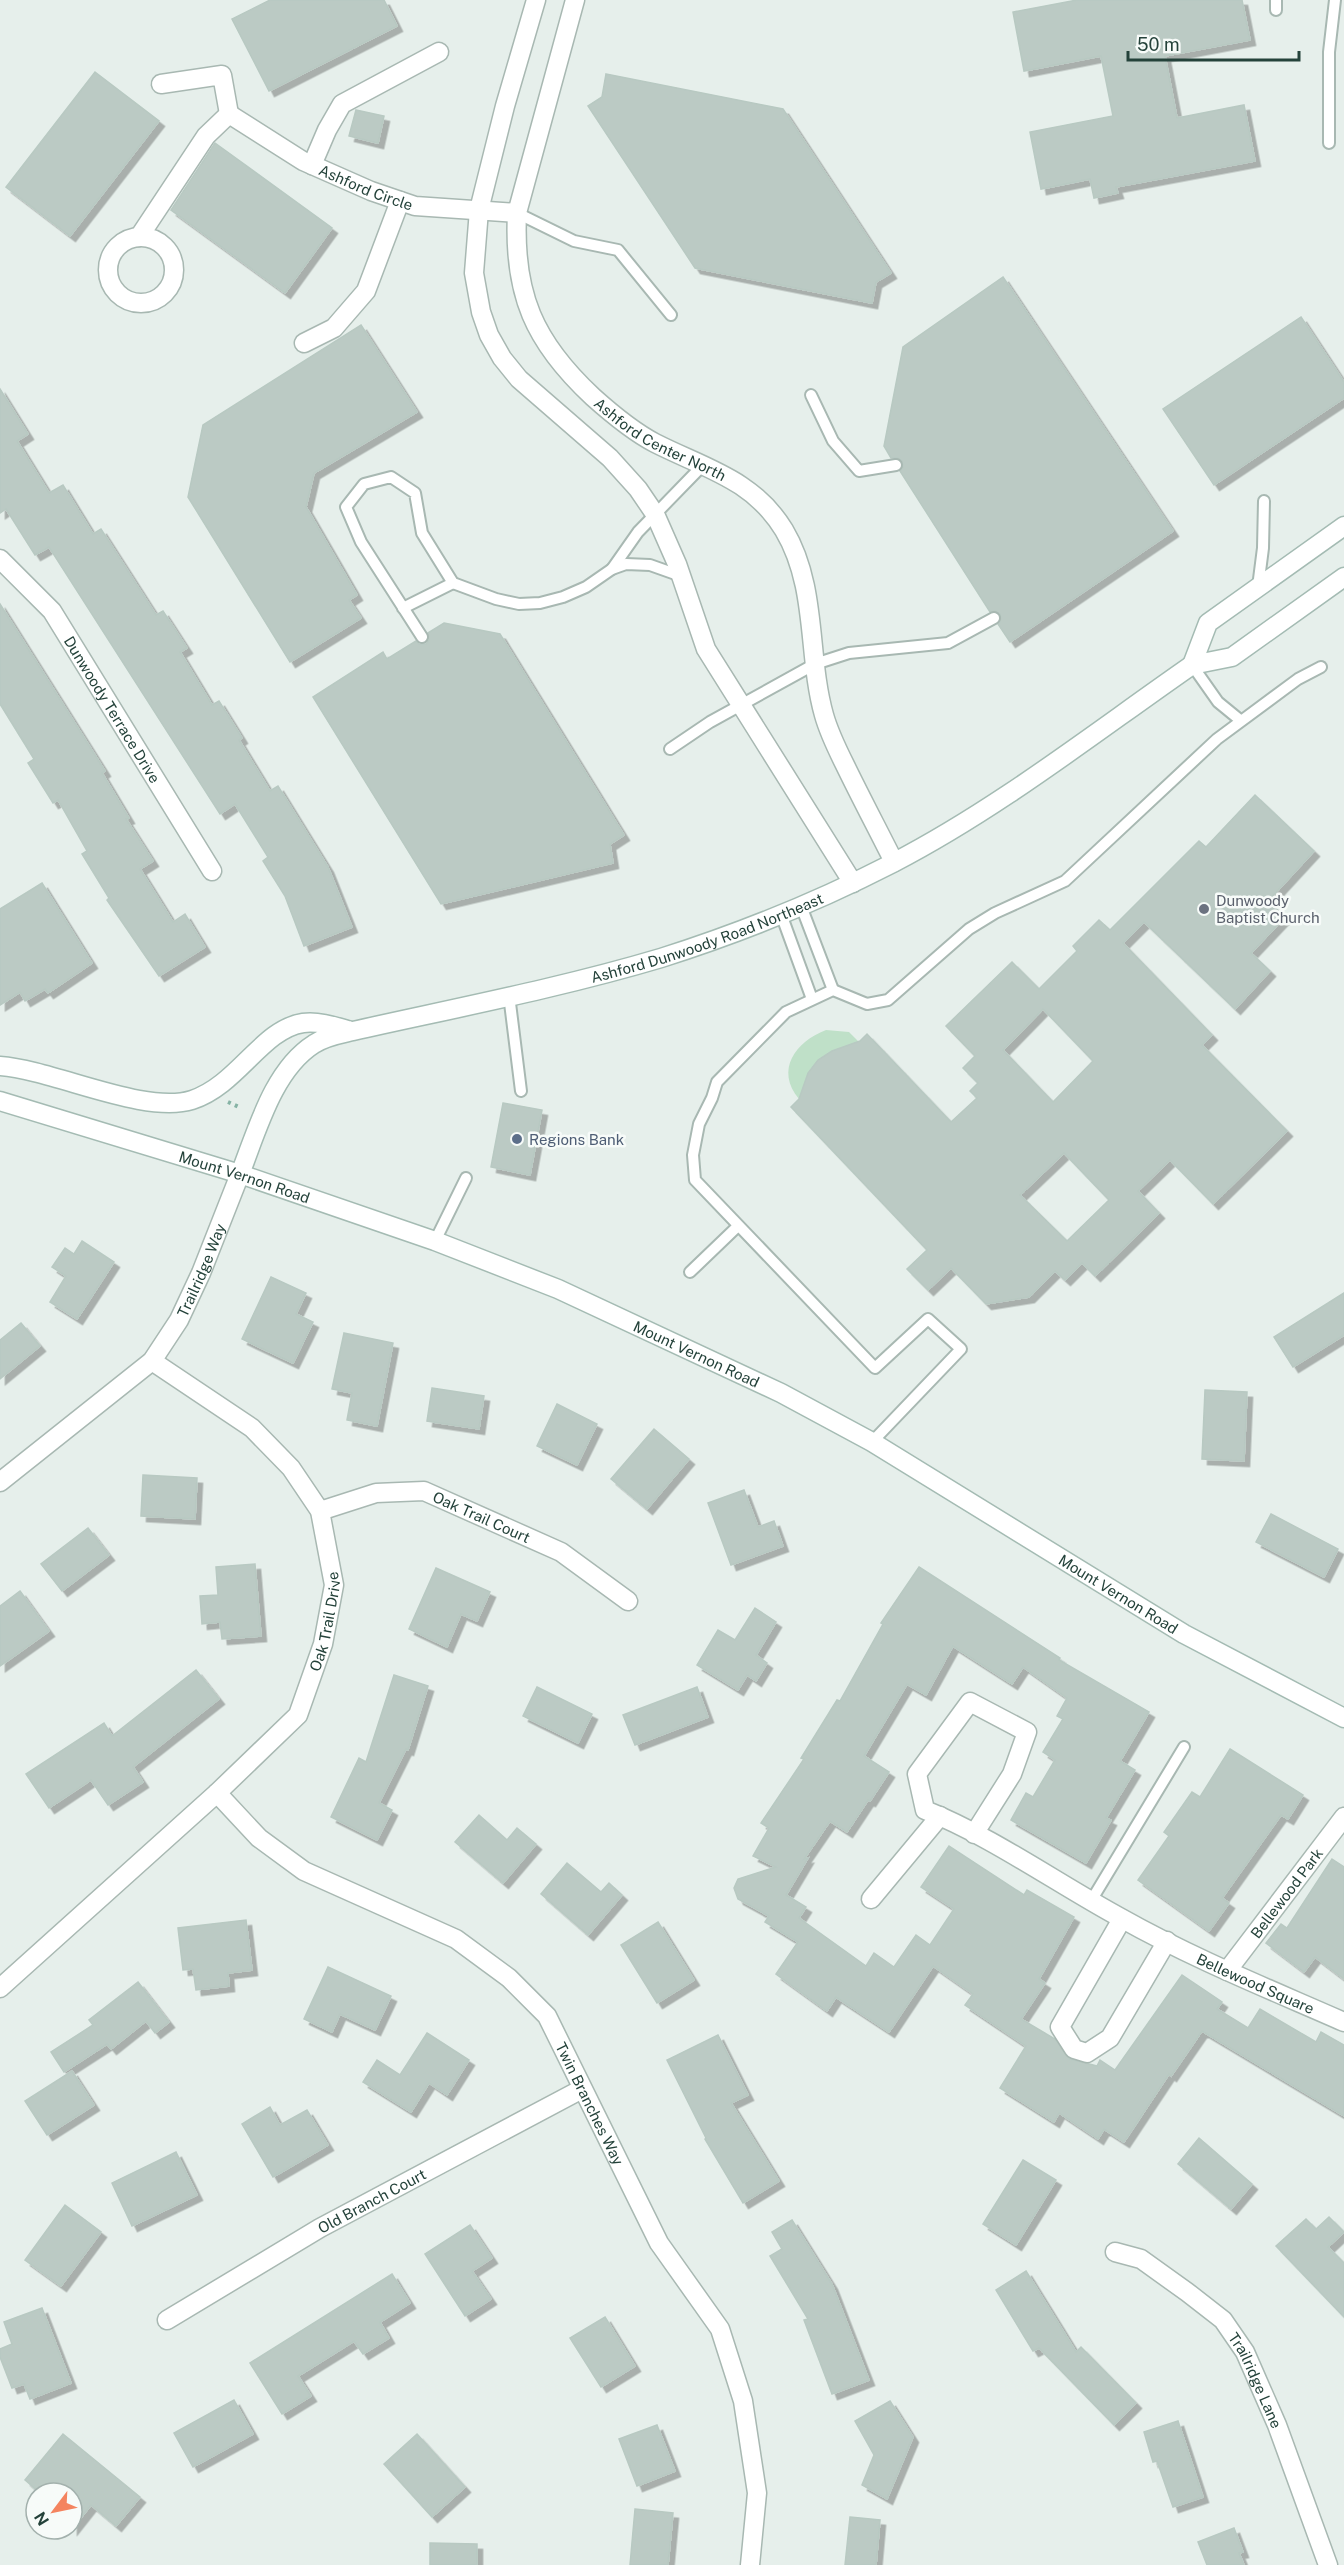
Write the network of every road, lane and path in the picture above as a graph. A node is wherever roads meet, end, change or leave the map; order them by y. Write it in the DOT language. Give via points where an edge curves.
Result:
graph roads {
  1 [pos="536,0"];
  2 [pos="575,0"];
  3 [pos="1335,0"];
  4 [pos="439,52"];
  5 [pos="161,84"];
  6 [pos="230,114"];
  7 [pos="1329,143"];
  8 [pos="312,165"];
  9 [pos="400,201"];
  10 [pos="479,210"];
  11 [pos="517,213"];
  12 [pos="139,237"];
  13 [pos="671,315"];
  14 [pos="304,343"];
  15 [pos="811,395"];
  16 [pos="704,464"];
  17 [pos="896,465"];
  18 [pos="1264,501"];
  19 [pos="655,514"];
  20 [pos="1344,526"];
  21 [pos="0,559"];
  22 [pos="612,569"];
  23 [pos="681,576"];
  24 [pos="1344,577"];
  25 [pos="453,583"];
  26 [pos="1258,587"];
  27 [pos="403,608"];
  28 [pos="994,618"];
  29 [pos="422,637"];
  30 [pos="815,664"];
  31 [pos="1192,665"];
  32 [pos="1321,667"];
  33 [pos="741,705"];
  34 [pos="1240,720"];
  35 [pos="670,748"];
  36 [pos="894,862"];
  37 [pos="212,871"];
  38 [pos="853,883"];
  39 [pos="801,906"];
  40 [pos="781,914"];
  41 [pos="833,990"];
  42 [pos="509,995"];
  43 [pos="812,999"];
  44 [pos="353,1031"];
  45 [pos="0,1066"];
  46 [pos="521,1091"];
  47 [pos="0,1101"];
  48 [pos="240,1174"];
  49 [pos="466,1178"];
  50 [pos="738,1226"];
  51 [pos="435,1241"];
  52 [pos="690,1272"];
  53 [pos="152,1361"];
  54 [pos="872,1442"];
  55 [pos="0,1482"];
  56 [pos="320,1511"];
  57 [pos="628,1601"];
  58 [pos="1344,1718"];
  59 [pos="1184,1747"];
  60 [pos="217,1792"];
  61 [pos="940,1816"];
  62 [pos="1344,1817"];
  63 [pos="974,1834"];
  64 [pos="871,1899"];
  65 [pos="1091,1901"];
  66 [pos="1122,1919"];
  67 [pos="1167,1941"];
  68 [pos="1227,1971"];
  69 [pos="0,1988"];
  70 [pos="1344,2022"];
  71 [pos="582,2089"];
  72 [pos="1115,2252"];
  73 [pos="167,2320"];
  74 [pos="750,2565"];
  75 [pos="1328,2565"];
  1 -- 10 [label="street"];
  2 -- 11 [label="street, Ashford Center North"];
  3 -- 7 [label="lane" via="1329,52"];
  4 -- 8 [label="street" via="342,104"];
  5 -- 6 [label="street" via="222,75"];
  6 -- 8 [label="street, Ashford Circle"];
  6 -- 12 [label="street" via="206,136"];
  8 -- 9 [label="street, Ashford Circle"];
  9 -- 10 [label="street, Ashford Circle" via="415,206"];
  9 -- 14 [label="street" via="366,291 334,328"];
  10 -- 11 [label="street, Ashford Circle"];
  10 -- 19 [label="street" via="476,291 489,335 502,358 533,392 610,458"];
  11 -- 13 [label="lane" via="574,241 618,250"];
  11 -- 16 [label="street, Ashford Center North" via="516,246 522,287 536,328 547,346 578,383 622,421 655,442"];
  15 -- 17 [label="lane" via="833,441 859,471"];
  16 -- 19 [label="lane"];
  16 -- 30 [label="street, Ashford Center North" via="755,497 783,529 807,591"];
  18 -- 26 [label="lane"];
  19 -- 22 [label="lane"];
  19 -- 23 [label="street"];
  20 -- 26 [label="street"];
  21 -- 37 [label="street, Dunwoody Terrace Drive" via="52,611"];
  22 -- 23 [label="lane" via="626,564 650,565"];
  22 -- 25 [label="lane" via="563,597 540,603 496,599"];
  23 -- 33 [label="street" via="706,649"];
  24 -- 31 [label="street, Ashford Dunwoody Road Northeast" via="1232,657"];
  25 -- 27 [label="lane"];
  25 -- 27 [label="lane" via="422,533 415,493 391,477 364,484 346,507 361,542"];
  26 -- 31 [label="street" via="1208,623"];
  27 -- 29 [label="lane"];
  28 -- 30 [label="lane" via="948,643 849,653"];
  30 -- 33 [label="lane"];
  30 -- 36 [label="street, Ashford Center North" via="820,701 831,735"];
  31 -- 34 [label="lane" via="1218,702"];
  31 -- 36 [label="street, Ashford Dunwoody Road Northeast" via="997,801"];
  32 -- 34 [label="lane"];
  33 -- 35 [label="lane"];
  33 -- 38 [label="street"];
  34 -- 41 [label="lane" via="1065,881 969,929 888,1000 867,1004"];
  36 -- 38 [label="street, Ashford Dunwoody Road Northeast"];
  38 -- 39 [label="street, Ashford Dunwoody Road Northeast"];
  39 -- 40 [label="street, Ashford Dunwoody Road Northeast"];
  39 -- 41 [label="lane"];
  40 -- 42 [label="street, Ashford Dunwoody Road Northeast" via="662,957"];
  40 -- 43 [label="lane"];
  41 -- 43 [label="lane"];
  42 -- 44 [label="street, Ashford Dunwoody Road Northeast"];
  42 -- 46 [label="lane"];
  43 -- 50 [label="lane" via="786,1011 717,1082 699,1124 693,1155 695,1180"];
  44 -- 45 [label="street" via="321,1023 290,1026 276,1034 220,1086 173,1103 154,1103"];
  44 -- 48 [label="street, Ashford Dunwoody Road Northeast" via="327,1037 293,1062 276,1086"];
  47 -- 48 [label="street, Mount Vernon Road"];
  48 -- 51 [label="street, Mount Vernon Road"];
  48 -- 53 [label="street, Trailridge Way" via="197,1283"];
  49 -- 51 [label="lane"];
  50 -- 52 [label="lane"];
  50 -- 54 [label="lane" via="875,1368 928,1319 961,1349"];
  51 -- 54 [label="street, Mount Vernon Road" via="558,1289 782,1393"];
  53 -- 55 [label="street"];
  53 -- 56 [label="street, Oak Trail Drive" via="252,1428 291,1468"];
  54 -- 58 [label="street, Mount Vernon Road" via="1184,1634"];
  56 -- 57 [label="street, Oak Trail Court" via="376,1493 424,1491 561,1552"];
  56 -- 60 [label="street, Oak Trail Drive" via="334,1585 323,1644 298,1715"];
  59 -- 65 [label="lane"];
  60 -- 69 [label="street, Oak Trail Drive"];
  60 -- 71 [label="street, Twin Branches Way" via="259,1838 304,1871 456,1939 509,1978 547,2016"];
  61 -- 63 [label="street, Bellewood Square"];
  61 -- 63 [label="street, Bellewood Square" via="925,1810 917,1774 970,1702 1027,1732 1012,1774"];
  61 -- 64 [label="street"];
  62 -- 68 [label="street, Bellewood Park"];
  63 -- 65 [label="street, Bellewood Square"];
  65 -- 66 [label="street, Bellewood Square"];
  66 -- 67 [label="street, Bellewood Square"];
  66 -- 67 [label="street" via="1060,2027 1074,2049 1087,2053 1110,2038"];
  67 -- 68 [label="street, Bellewood Square"];
  68 -- 70 [label="street, Bellewood Square"];
  71 -- 73 [label="street, Old Branch Court" via="320,2228"];
  71 -- 74 [label="street, Twin Branches Way" via="659,2243 720,2329 743,2401 757,2493"];
  72 -- 75 [label="street, Trailridge Lane" via="1141,2259 1187,2292 1223,2320 1245,2352 1277,2425"];
}
